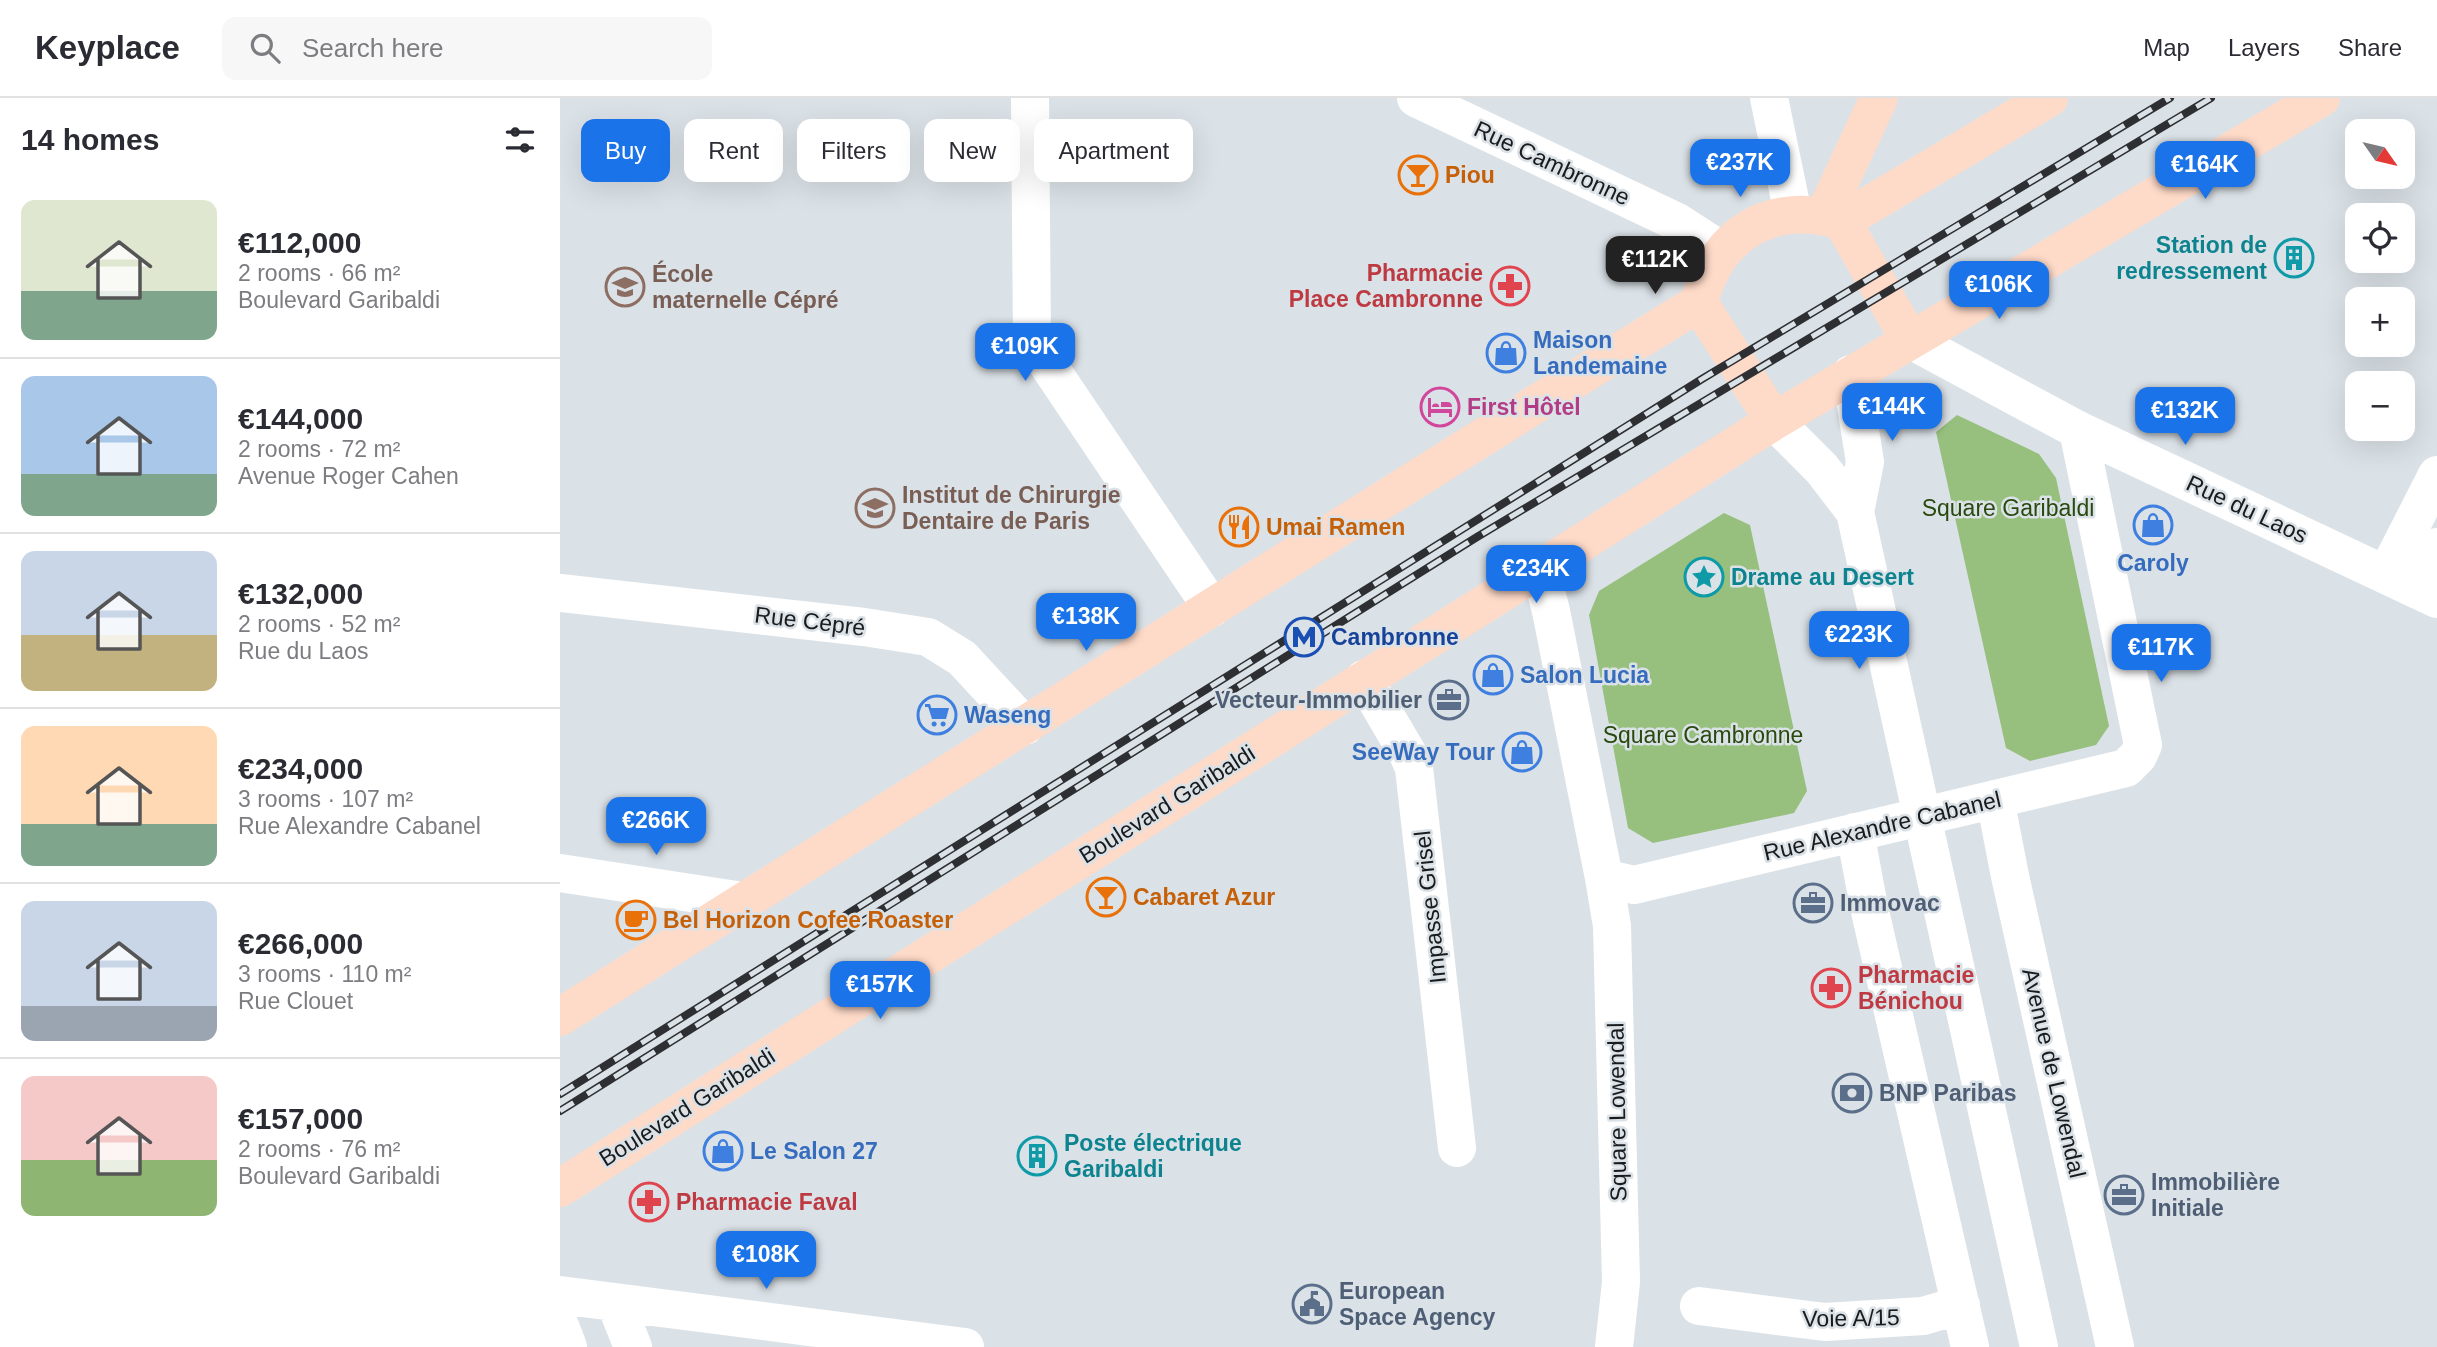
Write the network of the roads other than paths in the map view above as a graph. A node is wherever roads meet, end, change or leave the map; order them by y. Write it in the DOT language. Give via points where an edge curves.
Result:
graph roads {
  1 [pos="1030,98"];
  2 [pos="1416,98"];
  3 [pos="1769,98"];
  4 [pos="1879,98"];
  5 [pos="2049,98"];
  6 [pos="2321,98"];
  7 [pos="1820,217"];
  8 [pos="1722,251"];
  9 [pos="1699,303"];
  10 [pos="1909,339"];
  11 [pos="1851,374"];
  12 [pos="1774,421"];
  13 [pos="2078,430"];
  14 [pos="2437,475"];
  15 [pos="1855,512"];
  16 [pos="2437,547"];
  17 [pos="1540,568"];
  18 [pos="2413,588"];
  19 [pos="560,593"];
  20 [pos="1212,608"];
  21 [pos="1364,679"];
  22 [pos="1025,726"];
  23 [pos="1995,799"];
  24 [pos="1921,816"];
  25 [pos="1855,832"];
  26 [pos="560,873"];
  27 [pos="1604,878"];
  28 [pos="743,901"];
  29 [pos="560,1017"];
  30 [pos="1457,1148"];
  31 [pos="560,1188"];
  32 [pos="560,1295"];
  33 [pos="615,1302"];
  34 [pos="1699,1306"];
  35 [pos="1961,1306"];
  36 [pos="560,1326"];
  37 [pos="569,1347"];
  38 [pos="633,1347"];
  39 [pos="965,1347"];
  40 [pos="1614,1347"];
  41 [pos="1970,1347"];
  42 [pos="2039,1347"];
  43 [pos="2115,1347"];
  1 -- 20 [label="street" via="1032,341"];
  2 -- 8 [label="street, Rue Cambronne" via="1677,222"];
  3 -- 7 [label="street"];
  4 -- 7 [label="main road"];
  5 -- 7 [label="main road"];
  6 -- 10 [label="main road, Boulevard Garibaldi"];
  7 -- 8 [label="main road" via="1755,225"];
  7 -- 10 [label="main road"];
  8 -- 9 [label="main road" via="1705,279"];
  9 -- 12 [label="main road"];
  9 -- 20 [label="main road"];
  10 -- 11 [label="main road, Boulevard Garibaldi"];
  10 -- 13 [label="street, Rue du Laos"];
  11 -- 12 [label="main road, Boulevard Garibaldi"];
  11 -- 15 [label="street" via="1865,462"];
  12 -- 15 [label="street" via="1822,469"];
  12 -- 17 [label="main road, Boulevard Garibaldi"];
  13 -- 18 [label="street, Rue du Laos"];
  13 -- 23 [label="street, Rue Alexandre Cabanel" via="2143,745 2126,768"];
  14 -- 18 [label="street"];
  15 -- 24 [label="street"];
  16 -- 18 [label="street"];
  17 -- 21 [label="main road, Boulevard Garibaldi"];
  17 -- 27 [label="street"];
  19 -- 22 [label="street, Rue Cépré" via="928,637 962,659"];
  20 -- 22 [label="main road"];
  21 -- 30 [label="street, Impasse Grisel" via="1414,768"];
  21 -- 31 [label="main road, Boulevard Garibaldi"];
  22 -- 28 [label="main road"];
  23 -- 24 [label="street, Rue Alexandre Cabanel"];
  23 -- 43 [label="street, Avenue de Lowendal"];
  24 -- 25 [label="street, Rue Alexandre Cabanel"];
  24 -- 42 [label="street"];
  25 -- 27 [label="street, Rue Alexandre Cabanel" via="1634,885"];
  25 -- 35 [label="street"];
  26 -- 28 [label="street"];
  27 -- 40 [label="street, Square Lowendal" via="1612,926 1620,1268"];
  28 -- 29 [label="main road"];
  32 -- 33 [label="street"];
  33 -- 38 [label="street"];
  33 -- 39 [label="street"];
  34 -- 35 [label="street, Voie A/15" via="1825,1322 1923,1316"];
  35 -- 41 [label="street"];
  36 -- 37 [label="street"];
}
